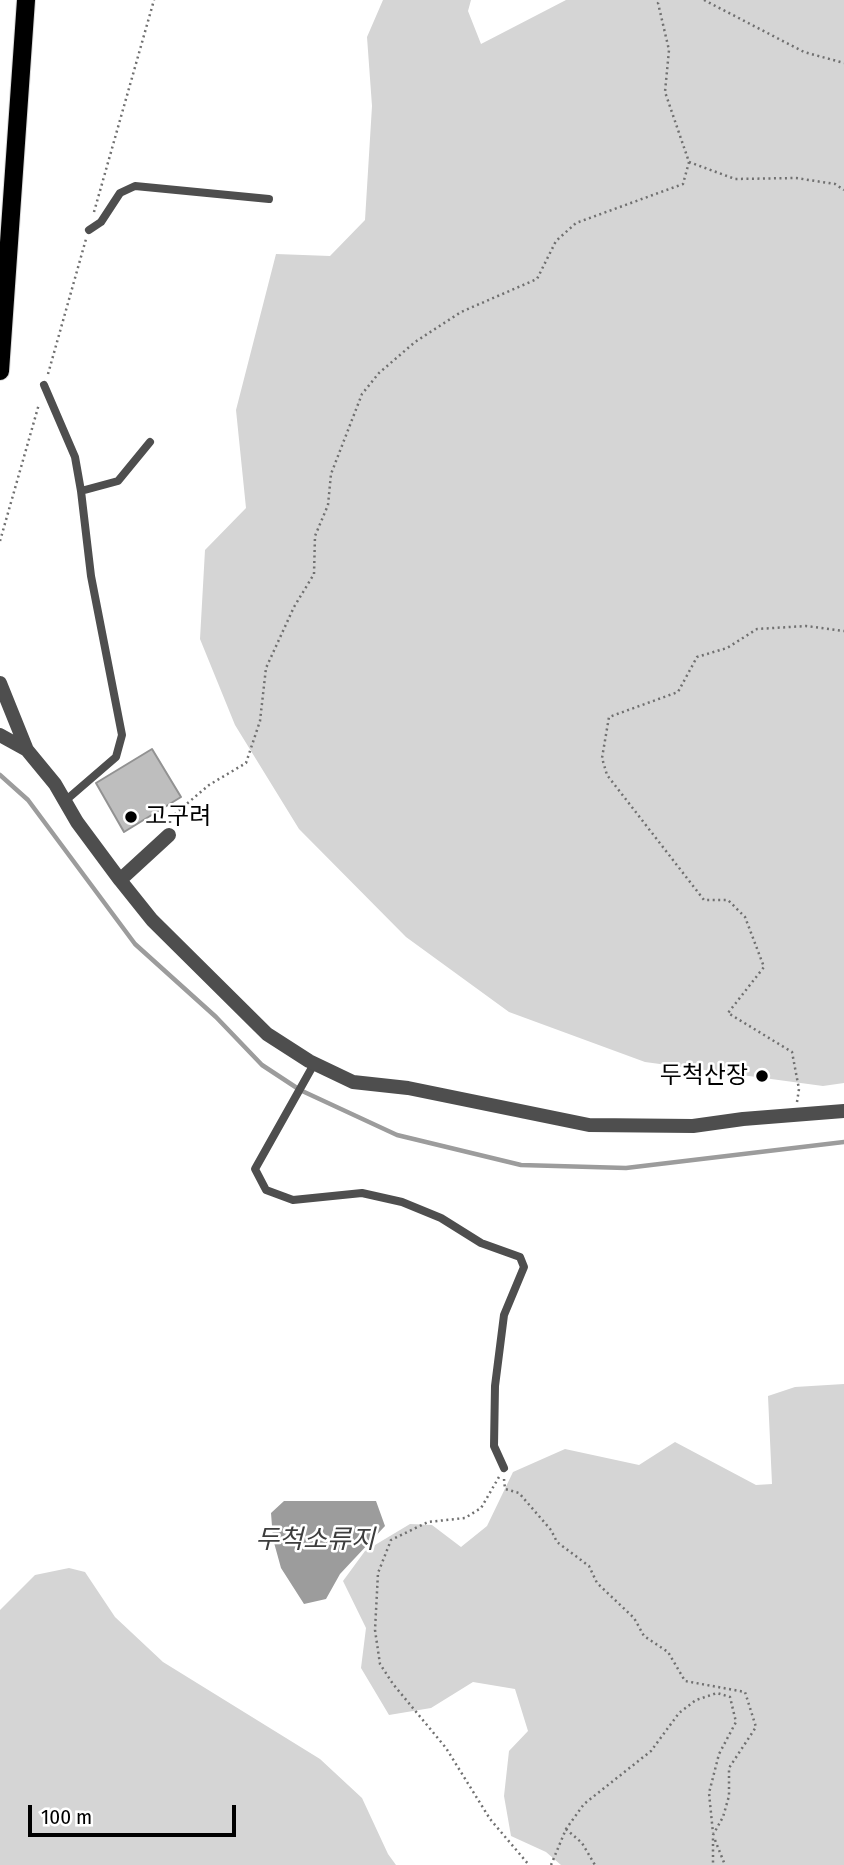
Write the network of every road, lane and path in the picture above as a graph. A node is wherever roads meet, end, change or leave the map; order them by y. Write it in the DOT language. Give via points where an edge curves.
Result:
graph roads {
  1 [pos="26,0"];
  2 [pos="154,0"];
  3 [pos="660,0"];
  4 [pos="704,0"];
  5 [pos="844,63"];
  6 [pos="689,162"];
  7 [pos="844,190"];
  8 [pos="269,199"];
  9 [pos="89,230"];
  10 [pos="0,370"];
  11 [pos="44,385"];
  12 [pos="150,442"];
  13 [pos="81,491"];
  14 [pos="0,541"];
  15 [pos="844,631"];
  16 [pos="0,682"];
  17 [pos="0,735"];
  18 [pos="26,750"];
  19 [pos="65,801"];
  20 [pos="169,835"];
  21 [pos="120,880"];
  22 [pos="312,1068"];
  23 [pos="844,1111"];
  24 [pos="796,1114"];
  25 [pos="504,1468"];
  26 [pos="566,1829"];
  27 [pos="713,1835"];
  28 [pos="529,1865"];
  29 [pos="551,1865"];
  30 [pos="594,1865"];
  31 [pos="713,1865"];
  32 [pos="726,1865"];
  1 -- 10 [label="main road"];
  2 -- 9 [label="path"];
  3 -- 6 [label="path" via="668,50 665,92"];
  4 -- 5 [label="path" via="804,51"];
  6 -- 7 [label="path" via="735,179 796,178 835,184"];
  6 -- 20 [label="path" via="683,184 576,222 556,241 537,279 438,327 379,373 362,394 331,474 328,505 315,536 314,574 265,668 260,721 246,763 209,785 170,818"];
  8 -- 9 [label="lane" via="135,186 120,193 101,222"];
  9 -- 11 [label="path"];
  11 -- 13 [label="lane" via="75,457"];
  11 -- 14 [label="path"];
  12 -- 13 [label="lane" via="118,481"];
  13 -- 19 [label="lane" via="91,576 122,735 116,757"];
  15 -- 24 [label="path" via="806,626 757,629 727,648 696,657 678,692 609,717 602,758 607,775 704,900 728,900 745,916 764,967 728,1013 792,1052 799,1089"];
  16 -- 18 [label="street"];
  17 -- 18 [label="street"];
  18 -- 19 [label="street"];
  19 -- 21 [label="street"];
  20 -- 21 [label="street"];
  21 -- 22 [label="street" via="152,920 267,1034"];
  22 -- 24 [label="street" via="354,1082 408,1088 589,1125 694,1126"];
  22 -- 25 [label="lane" via="256,1169 266,1189 293,1200 362,1193 402,1202 441,1218 481,1243 520,1257 524,1267 504,1315 495,1386 494,1446"];
  23 -- 24 [label="street"];
  25 -- 27 [label="path" via="505,1489 519,1493 557,1542 589,1566 597,1583 634,1618 644,1636 668,1652 685,1681 745,1692 756,1727 729,1768 729,1796"];
  25 -- 28 [label="path" via="481,1508 465,1518 428,1522 391,1540 378,1573 375,1630 380,1664 393,1684 446,1748 490,1819"];
  26 -- 27 [label="path" via="584,1804 651,1751 679,1713 696,1700 717,1693 730,1697 736,1722 719,1754 709,1793"];
  26 -- 29 [label="path"];
  26 -- 30 [label="path" via="582,1843"];
  27 -- 31 [label="path"];
  27 -- 32 [label="path"];
}
